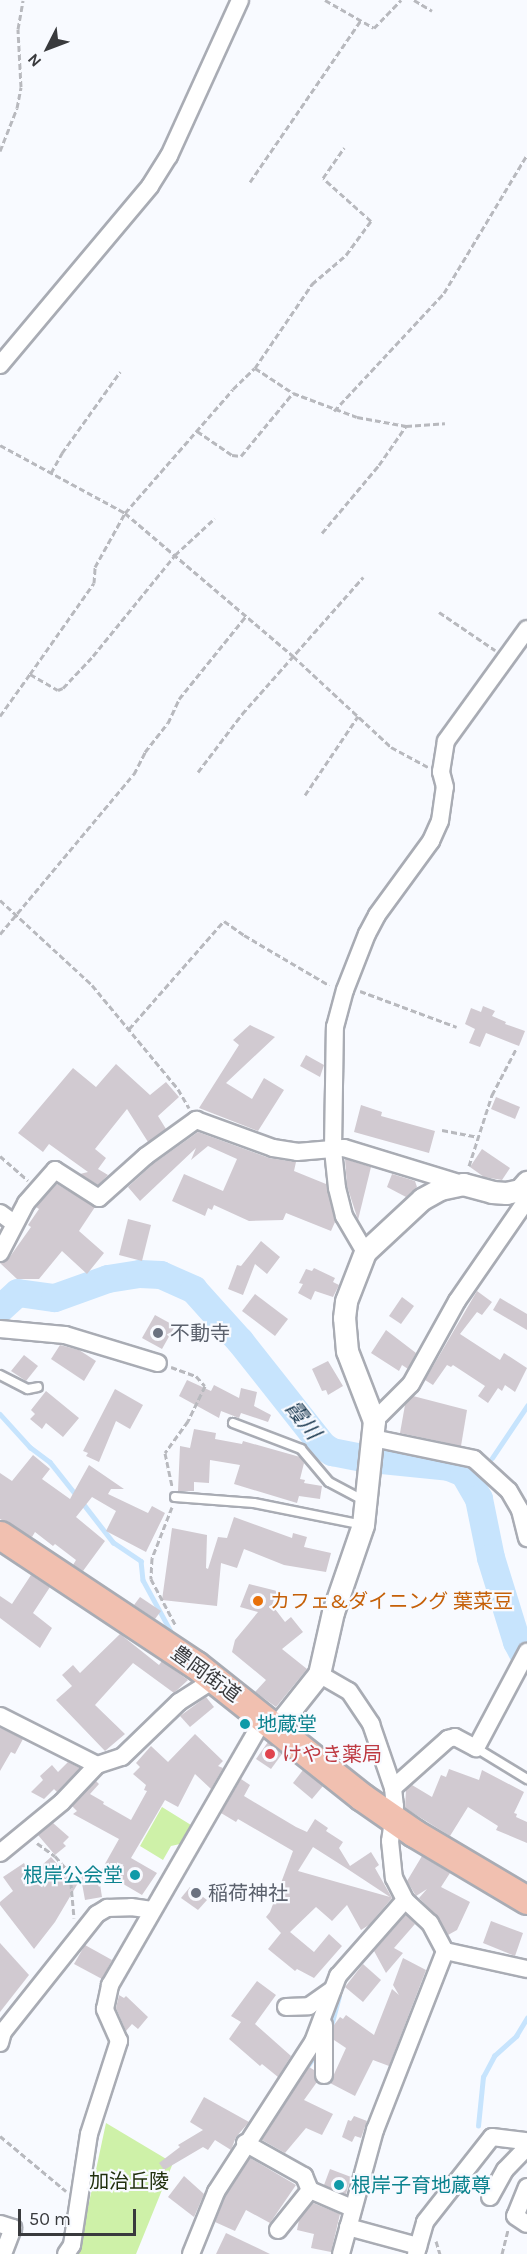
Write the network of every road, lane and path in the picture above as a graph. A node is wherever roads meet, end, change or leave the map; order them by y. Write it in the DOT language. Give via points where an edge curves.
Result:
graph roads {
  1 [pos="22,0"];
  2 [pos="240,0"];
  3 [pos="325,0"];
  4 [pos="401,0"];
  5 [pos="414,0"];
  6 [pos="432,11"];
  7 [pos="361,20"];
  8 [pos="344,148"];
  9 [pos="0,151"];
  10 [pos="527,155"];
  11 [pos="250,182"];
  12 [pos="0,365"];
  13 [pos="255,368"];
  14 [pos="120,372"];
  15 [pos="293,393"];
  16 [pos="334,411"];
  17 [pos="445,423"];
  18 [pos="406,426"];
  19 [pos="197,431"];
  20 [pos="0,445"];
  21 [pos="51,473"];
  22 [pos="125,513"];
  23 [pos="215,518"];
  24 [pos="322,533"];
  25 [pos="175,555"];
  26 [pos="363,577"];
  27 [pos="439,612"];
  28 [pos="246,616"];
  29 [pos="527,629"];
  30 [pos="293,656"];
  31 [pos="506,658"];
  32 [pos="30,674"];
  33 [pos="0,716"];
  34 [pos="358,716"];
  35 [pos="198,772"];
  36 [pos="441,772"];
  37 [pos="305,795"];
  38 [pos="0,900"];
  39 [pos="16,916"];
  40 [pos="0,934"];
  41 [pos="345,992"];
  42 [pos="457,1027"];
  43 [pos="129,1029"];
  44 [pos="516,1049"];
  45 [pos="196,1120"];
  46 [pos="442,1130"];
  47 [pos="478,1137"];
  48 [pos="333,1149"];
  49 [pos="0,1156"];
  50 [pos="527,1182"];
  51 [pos="463,1184"];
  52 [pos="38,1189"];
  53 [pos="527,1189"];
  54 [pos="0,1213"];
  55 [pos="14,1223"];
  56 [pos="365,1252"];
  57 [pos="0,1253"];
  58 [pos="0,1329"];
  59 [pos="158,1363"];
  60 [pos="0,1375"];
  61 [pos="38,1388"];
  62 [pos="233,1423"];
  63 [pos="373,1434"];
  64 [pos="175,1497"];
  65 [pos="367,1497"];
  66 [pos="363,1525"];
  67 [pos="0,1535"];
  68 [pos="527,1538"];
  69 [pos="527,1652"];
  70 [pos="319,1674"];
  71 [pos="215,1679"];
  72 [pos="0,1716"];
  73 [pos="270,1723"];
  74 [pos="476,1748"];
  75 [pos="97,1765"];
  76 [pos="527,1779"];
  77 [pos="393,1788"];
  78 [pos="391,1818"];
  79 [pos="24,1834"];
  80 [pos="0,1853"];
  81 [pos="405,1900"];
  82 [pos="527,1900"];
  83 [pos="152,1910"];
  84 [pos="76,1940"];
  85 [pos="445,1951"];
  86 [pos="527,1969"];
  87 [pos="333,1989"];
  88 [pos="286,2007"];
  89 [pos="324,2014"];
  90 [pos="0,2043"];
  91 [pos="324,2075"];
  92 [pos="0,2136"];
  93 [pos="527,2141"];
  94 [pos="245,2143"];
  95 [pos="527,2147"];
  96 [pos="527,2187"];
  97 [pos="310,2190"];
  98 [pos="490,2197"];
  99 [pos="78,2201"];
  100 [pos="352,2208"];
  101 [pos="521,2220"];
  102 [pos="0,2224"];
  103 [pos="348,2227"];
  104 [pos="278,2230"];
  105 [pos="417,2250"];
  106 [pos="3,2254"];
  107 [pos="66,2254"];
  108 [pos="191,2254"];
  109 [pos="341,2254"];
  110 [pos="502,2254"];
  1 -- 9 [label="path" via="18,29 21,87"];
  2 -- 12 [label="street" via="169,156 150,186"];
  3 -- 7 [label="path"];
  4 -- 7 [label="path" via="374,28"];
  5 -- 6 [label="path"];
  7 -- 11 [label="path"];
  8 -- 13 [label="path" via="323,178 371,221 346,255 312,284"];
  10 -- 16 [label="path" via="444,293"];
  13 -- 15 [label="path"];
  13 -- 19 [label="path"];
  14 -- 21 [label="path"];
  15 -- 16 [label="path"];
  15 -- 19 [label="path" via="241,456 232,455"];
  16 -- 18 [label="path"];
  17 -- 18 [label="path"];
  18 -- 24 [label="path"];
  19 -- 22 [label="path"];
  20 -- 21 [label="path"];
  21 -- 22 [label="path"];
  22 -- 25 [label="path"];
  22 -- 32 [label="path" via="95,567 94,583"];
  23 -- 25 [label="path"];
  25 -- 28 [label="path"];
  25 -- 32 [label="path" via="63,688 58,690"];
  26 -- 30 [label="path"];
  27 -- 31 [label="path"];
  28 -- 30 [label="path"];
  28 -- 39 [label="path" via="179,699 134,774"];
  29 -- 31 [label="street"];
  30 -- 34 [label="path"];
  30 -- 35 [label="path"];
  31 -- 36 [label="street" via="446,741"];
  32 -- 33 [label="path"];
  34 -- 36 [label="path" via="391,747"];
  34 -- 37 [label="path"];
  36 -- 41 [label="street" via="445,787 440,821 431,841 377,915"];
  38 -- 39 [label="path"];
  39 -- 40 [label="path"];
  39 -- 43 [label="path" via="92,985"];
  41 -- 42 [label="path" via="362,991"];
  41 -- 43 [label="path" via="291,964 225,921"];
  41 -- 48 [label="street" via="335,1027"];
  43 -- 45 [label="path" via="178,1089"];
  44 -- 47 [label="path" via="492,1095"];
  45 -- 48 [label="street" via="273,1148 297,1152"];
  45 -- 52 [label="street" via="146,1156 99,1198 55,1170"];
  46 -- 47 [label="path"];
  47 -- 51 [label="path"];
  48 -- 51 [label="street" via="344,1148"];
  48 -- 56 [label="street" via="344,1216"];
  49 -- 52 [label="path"];
  50 -- 51 [label="street" via="520,1190 506,1193"];
  51 -- 56 [label="street" via="440,1189 422,1199"];
  52 -- 55 [label="street"];
  53 -- 63 [label="street" via="524,1204 457,1301 411,1384"];
  54 -- 55 [label="street"];
  55 -- 57 [label="street"];
  56 -- 63 [label="street" via="346,1301 344,1335"];
  58 -- 59 [label="street" via="65,1335"];
  60 -- 61 [label="lane" via="28,1389"];
  62 -- 65 [label="lane" via="301,1449 329,1482"];
  63 -- 65 [label="street"];
  63 -- 68 [label="street" via="474,1459 509,1491 520,1510"];
  64 -- 66 [label="lane" via="254,1503"];
  65 -- 66 [label="street"];
  66 -- 70 [label="street" via="333,1612"];
  67 -- 71 [label="main road, 豊岡街道"];
  69 -- 74 [label="street"];
  70 -- 73 [label="street"];
  70 -- 77 [label="street" via="349,1691 371,1724"];
  71 -- 73 [label="main road, 豊岡街道"];
  71 -- 75 [label="street" via="179,1702 122,1757"];
  72 -- 75 [label="street"];
  73 -- 78 [label="main road, 豊岡街道"];
  73 -- 83 [label="street"];
  74 -- 76 [label="lane"];
  74 -- 77 [label="street" via="455,1737 448,1739"];
  75 -- 79 [label="street"];
  77 -- 78 [label="street" via="395,1806"];
  78 -- 81 [label="street" via="394,1878"];
  78 -- 82 [label="main road, 豊岡街道"];
  79 -- 80 [label="street"];
  79 -- 84 [label="path" via="55,1856 70,1873"];
  81 -- 85 [label="street" via="430,1923"];
  81 -- 87 [label="street" via="338,1976"];
  83 -- 84 [label="street" via="131,1906 107,1908 97,1914"];
  83 -- 99 [label="street" via="110,1985 105,2009 119,2041 89,2134"];
  84 -- 90 [label="street" via="3,2031"];
  85 -- 86 [label="street"];
  85 -- 100 [label="street" via="375,2130"];
  87 -- 88 [label="street" via="309,2006"];
  87 -- 89 [label="street"];
  89 -- 91 [label="street"];
  89 -- 94 [label="street" via="313,2042"];
  92 -- 99 [label="path"];
  93 -- 105 [label="street" via="492,2137 426,2222"];
  94 -- 97 [label="street" via="304,2176"];
  94 -- 108 [label="street" via="216,2192"];
  95 -- 98 [label="street" via="505,2170"];
  96 -- 101 [label="street"];
  97 -- 100 [label="street"];
  97 -- 104 [label="street"];
  99 -- 107 [label="street" via="72,2246"];
  100 -- 103 [label="street"];
  101 -- 110 [label="path" via="509,2225"];
  102 -- 106 [label="street" via="13,2228"];
  103 -- 105 [label="street"];
  103 -- 109 [label="street"];
}
